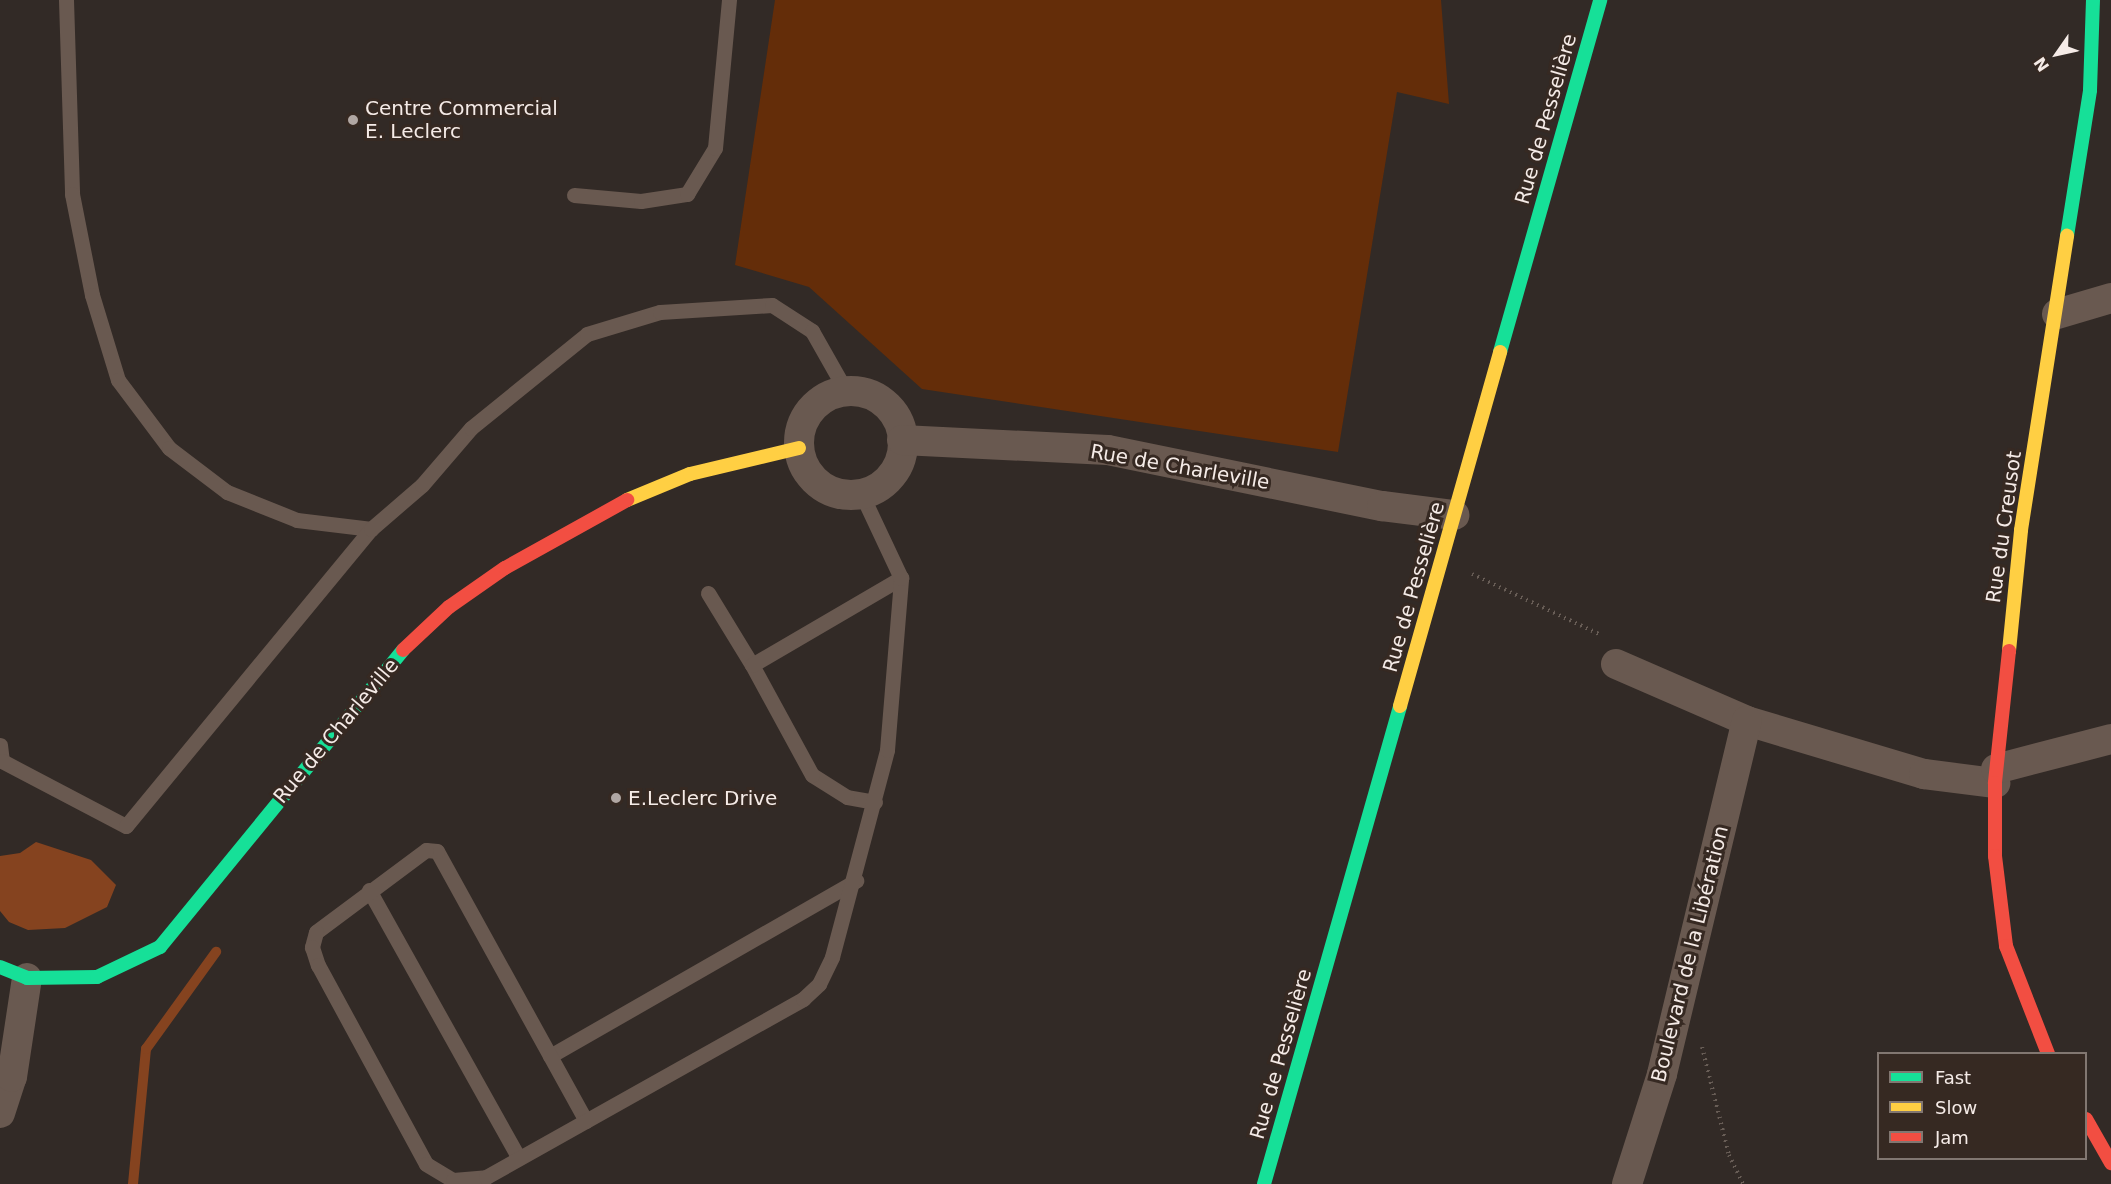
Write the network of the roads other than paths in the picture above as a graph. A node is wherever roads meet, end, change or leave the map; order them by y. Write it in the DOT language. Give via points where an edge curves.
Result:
graph roads {
  1 [pos="66,0"];
  2 [pos="729,0"];
  3 [pos="1600,0"];
  4 [pos="2100,7"];
  5 [pos="574,195"];
  6 [pos="2111,298"];
  7 [pos="2057,314"];
  8 [pos="846,391"];
  9 [pos="902,440"];
  10 [pos="799,447"];
  11 [pos="861,493"];
  12 [pos="1455,515"];
  13 [pos="371,529"];
  14 [pos="900,578"];
  15 [pos="708,593"];
  16 [pos="1616,664"];
  17 [pos="752,665"];
  18 [pos="1747,722"];
  19 [pos="2111,739"];
  20 [pos="0,745"];
  21 [pos="1995,776"];
  22 [pos="875,802"];
  23 [pos="856,881"];
  24 [pos="369,890"];
  25 [pos="13,972"];
  26 [pos="2048,1052"];
  27 [pos="550,1056"];
  28 [pos="0,1113"];
  29 [pos="586,1121"];
  30 [pos="2087,1122"];
  31 [pos="519,1158"];
  32 [pos="2111,1163"];
  33 [pos="1264,1184"];
  34 [pos="1627,1184"];
  1 -- 13 [label="lane" via="72,194 92,295 118,380 168,448 227,492 297,520"];
  2 -- 5 [label="lane" via="715,148 687,194 641,201"];
  3 -- 12 [label="street, Rue de Pesselière"];
  4 -- 7 [label="street, Rue du Creusot"];
  6 -- 7 [label="street"];
  7 -- 21 [label="street, Rue du Creusot" via="2021,530"];
  8 -- 9 [label="street" via="878,399 899,424"];
  8 -- 10 [label="street" via="811,410"];
  8 -- 13 [label="lane" via="812,331 772,305 660,312 588,334 471,428 422,485"];
  9 -- 11 [label="street" via="894,472"];
  9 -- 12 [label="street, Rue de Charleville" via="1108,450 1382,506"];
  10 -- 11 [label="street" via="811,477 823,487"];
  10 -- 25 [label="street, Rue de Charleville" via="690,474 623,501 505,568 449,607 382,670 160,947 97,977"];
  11 -- 14 [label="lane"];
  12 -- 33 [label="street, Rue de Pesselière"];
  13 -- 20 [label="lane" via="126,826 2,761"];
  14 -- 17 [label="lane"];
  14 -- 22 [label="lane" via="887,750"];
  15 -- 17 [label="lane"];
  16 -- 18 [label="street"];
  17 -- 22 [label="lane" via="812,775 847,797"];
  18 -- 21 [label="street" via="1924,774"];
  18 -- 34 [label="street, Boulevard de la Libération" via="1662,1074"];
  19 -- 21 [label="street"];
  21 -- 26 [label="street, Rue du Creusot" via="1995,856 2006,946"];
  22 -- 23 [label="lane"];
  23 -- 27 [label="lane"];
  23 -- 29 [label="lane" via="819,984"];
  24 -- 27 [label="lane" via="426,850 437,851"];
  24 -- 31 [label="lane"];
  24 -- 31 [label="lane" via="325,921 312,947 426,1164 453,1180 468,1181"];
  25 -- 28 [label="street, Rue de Charleville" via="12,1077"];
  27 -- 29 [label="lane"];
  29 -- 31 [label="lane"];
  30 -- 32 [label="street"];
}
